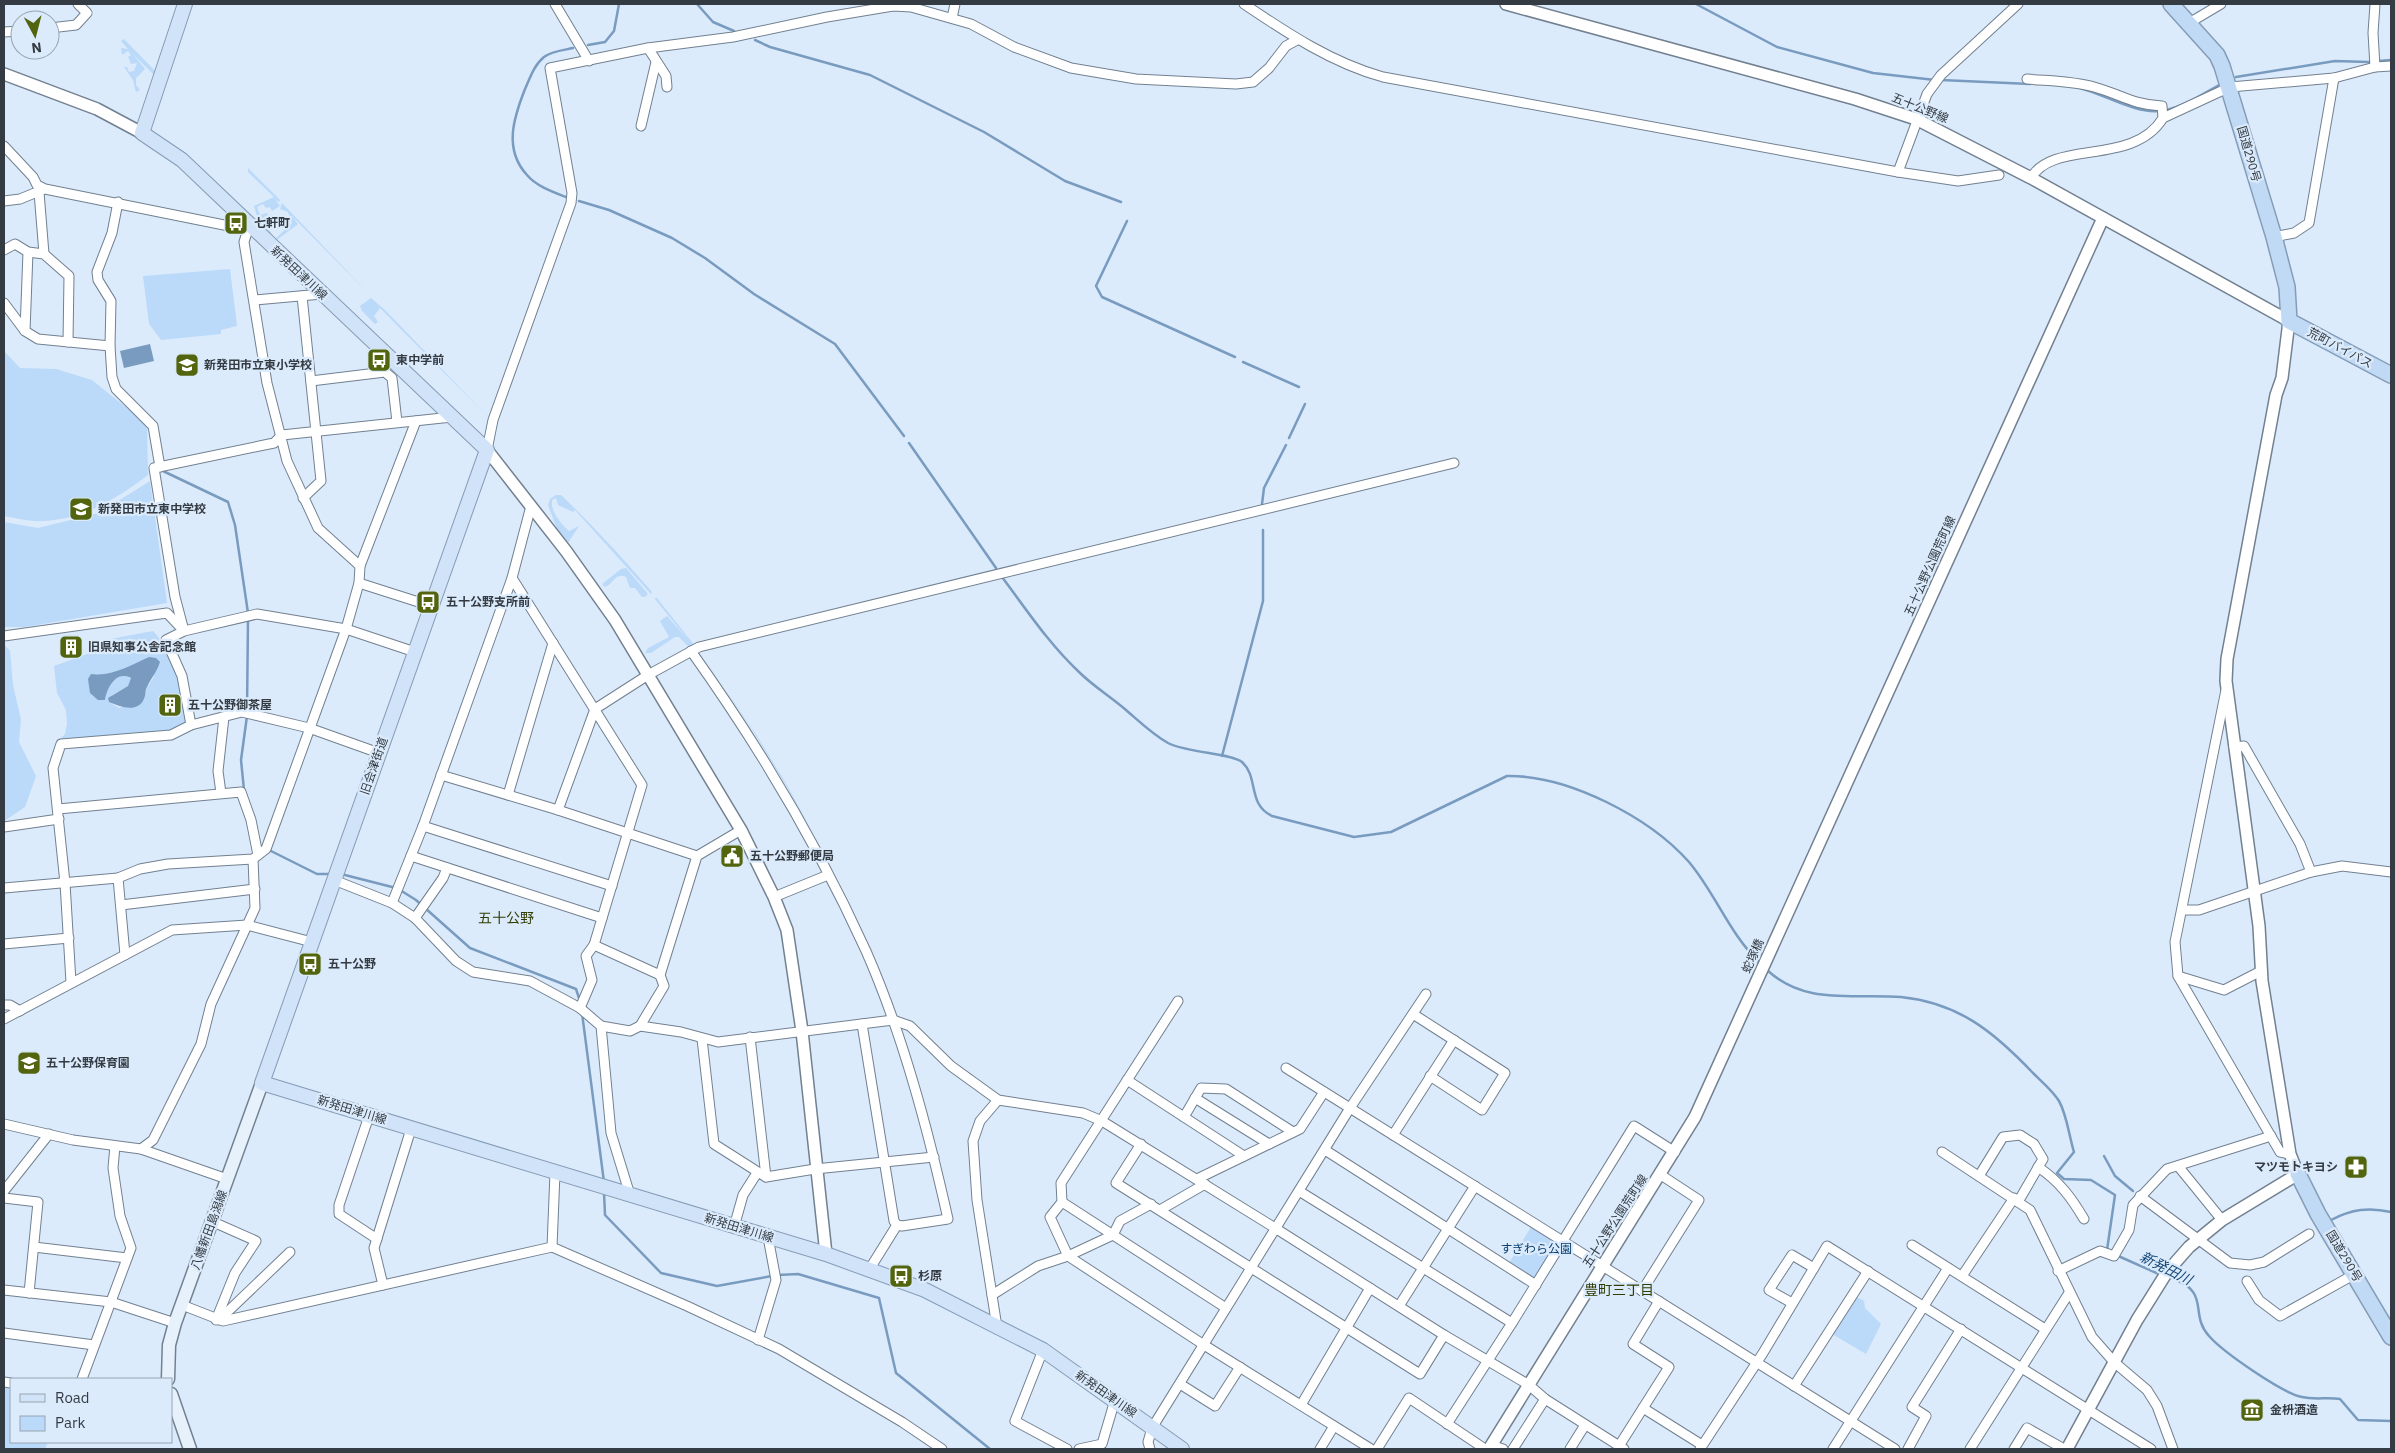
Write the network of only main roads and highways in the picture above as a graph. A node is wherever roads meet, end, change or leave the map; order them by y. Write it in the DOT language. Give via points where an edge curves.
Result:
graph roads {
  1 [pos="185,4"];
  2 [pos="2172,4"];
  3 [pos="2289,321"];
  4 [pos="2391,375"];
  5 [pos="487,450"];
  6 [pos="262,1082"];
  7 [pos="2298,1174"];
  8 [pos="2391,1337"];
  9 [pos="168,1378"];
  10 [pos="172,1397"];
  11 [pos="190,1449"];
  12 [pos="1182,1449"];
  1 -- 5 [label="main road, 新発田津川線" via="142,133 182,160"];
  2 -- 3 [label="highway, 国道290号" via="2217,55 2230,87 2287,287"];
  3 -- 4 [label="highway, 荒町バイパス"];
  5 -- 6 [label="main road, 旧会津街道"];
  6 -- 9 [label="main road, 八幡新田島潟線" via="175,1323 169,1345"];
  6 -- 12 [label="main road, 新発田津川線" via="826,1254 925,1290 1043,1350"];
  7 -- 8 [label="highway, 国道290号"];
  10 -- 11 [label="main road"];
}
